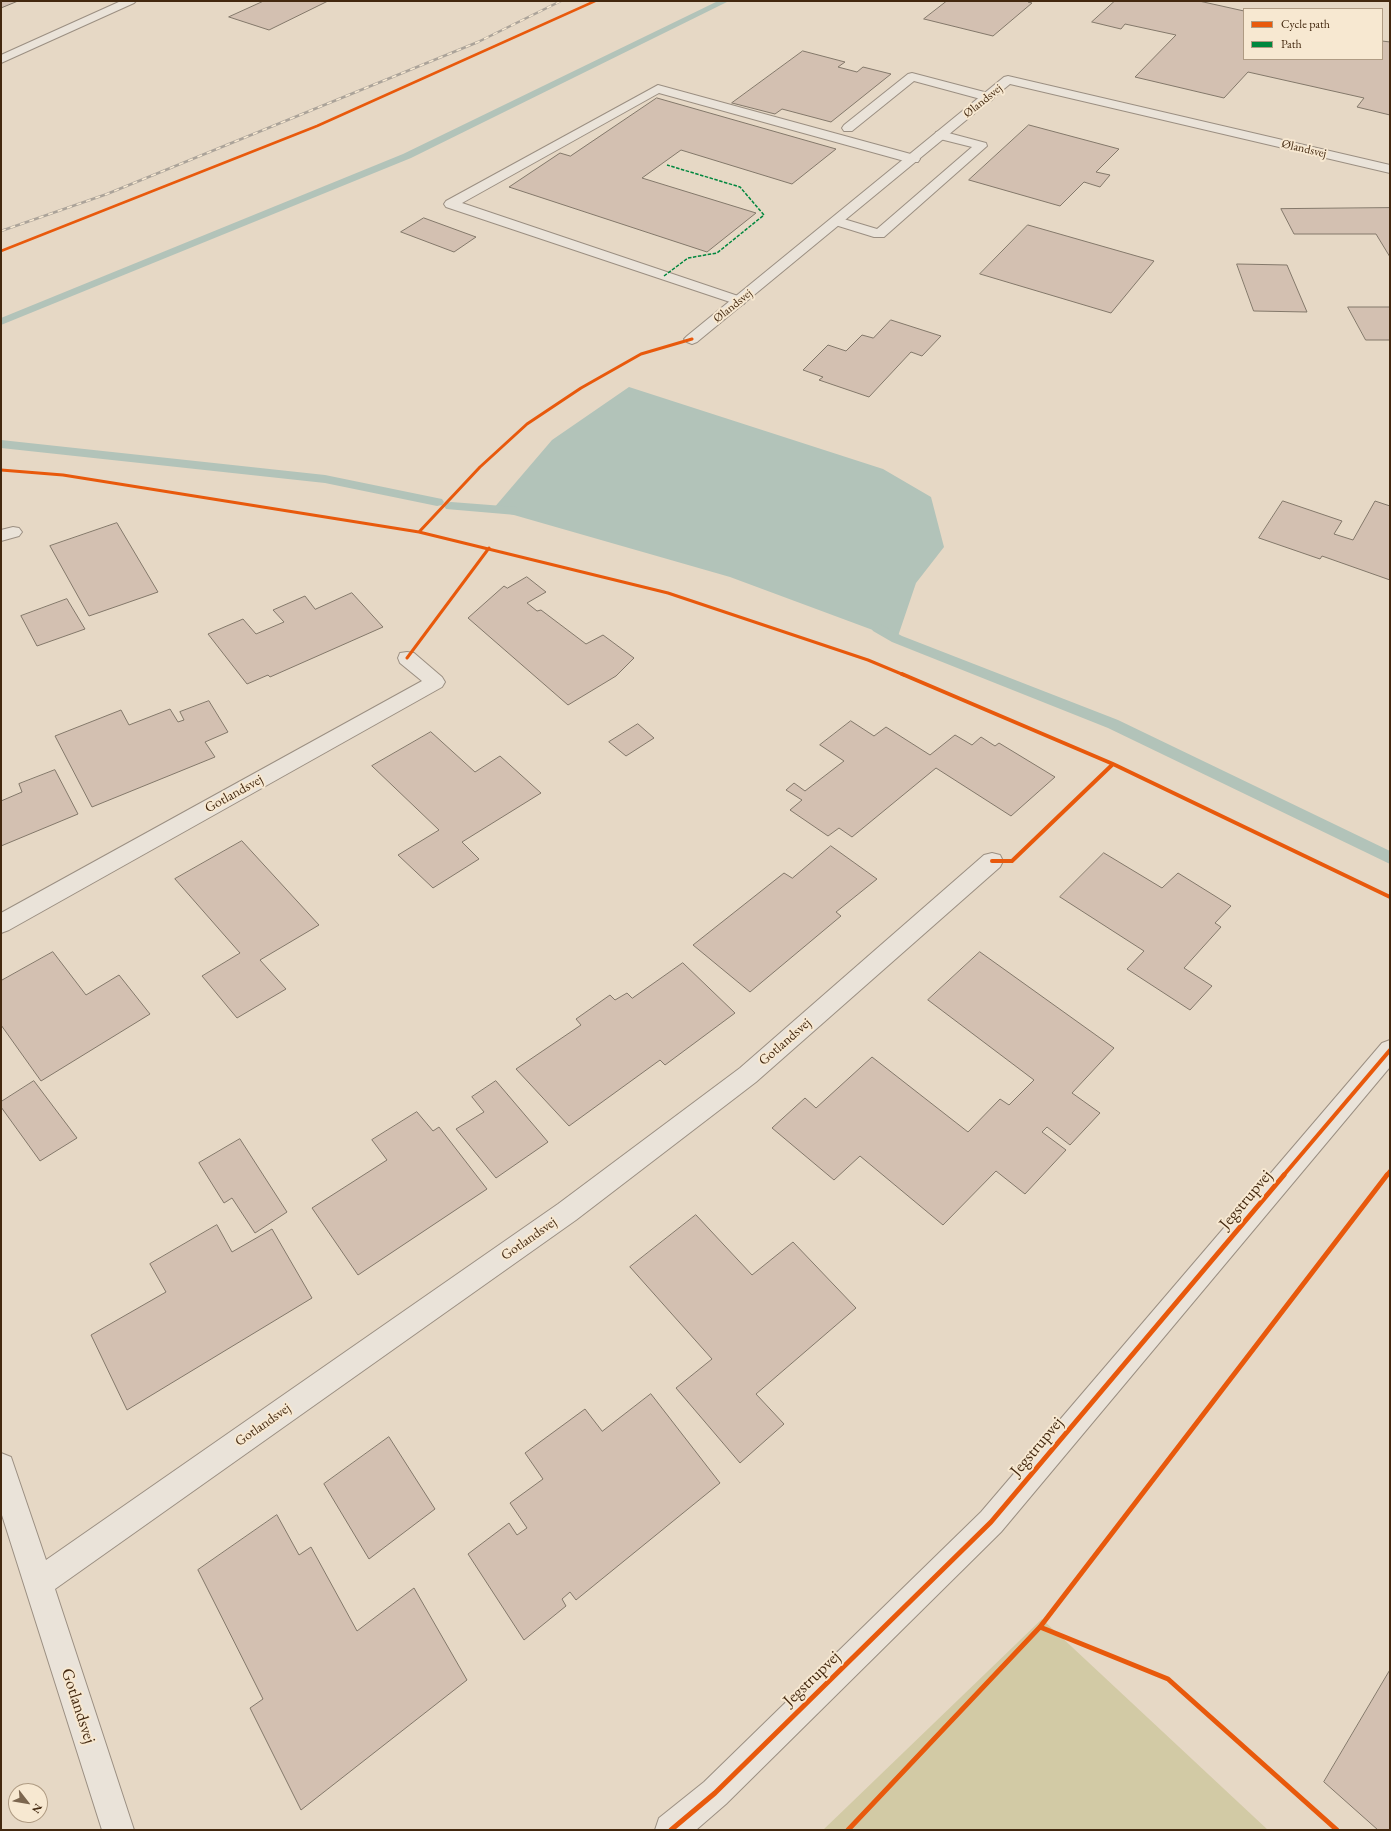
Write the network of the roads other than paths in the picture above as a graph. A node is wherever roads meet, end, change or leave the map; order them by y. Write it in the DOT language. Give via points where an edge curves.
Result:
graph roads {
  1 [pos="130,1"];
  2 [pos="1,59"];
  3 [pos="988,97"];
  4 [pos="848,128"];
  5 [pos="941,135"];
  6 [pos="913,159"];
  7 [pos="1390,169"];
  8 [pos="837,221"];
  9 [pos="739,301"];
  10 [pos="692,339"];
  11 [pos="407,658"];
  12 [pos="992,861"];
  13 [pos="1,924"];
  14 [pos="1390,1050"];
  15 [pos="1,1468"];
  16 [pos="38,1583"];
  17 [pos="118,1830"];
  18 [pos="671,1830"];
  1 -- 2 [label="street"];
  3 -- 4 [label="street" via="912,78"];
  3 -- 5 [label="street, Ølandsvej"];
  3 -- 7 [label="street, Ølandsvej" via="1008,80"];
  5 -- 6 [label="street, Ølandsvej"];
  5 -- 8 [label="street" via="981,146 878,234"];
  6 -- 8 [label="street, Ølandsvej"];
  6 -- 9 [label="street" via="658,89 451,204"];
  8 -- 9 [label="street, Ølandsvej"];
  9 -- 10 [label="street, Ølandsvej"];
  11 -- 13 [label="street, Gotlandsvej" via="435,682"];
  12 -- 16 [label="street, Gotlandsvej" via="748,1075 567,1212"];
  14 -- 18 [label="street, Jegstrupvej" via="991,1522 715,1792"];
  15 -- 16 [label="street, Gotlandsvej"];
  16 -- 17 [label="street, Gotlandsvej"];
}
